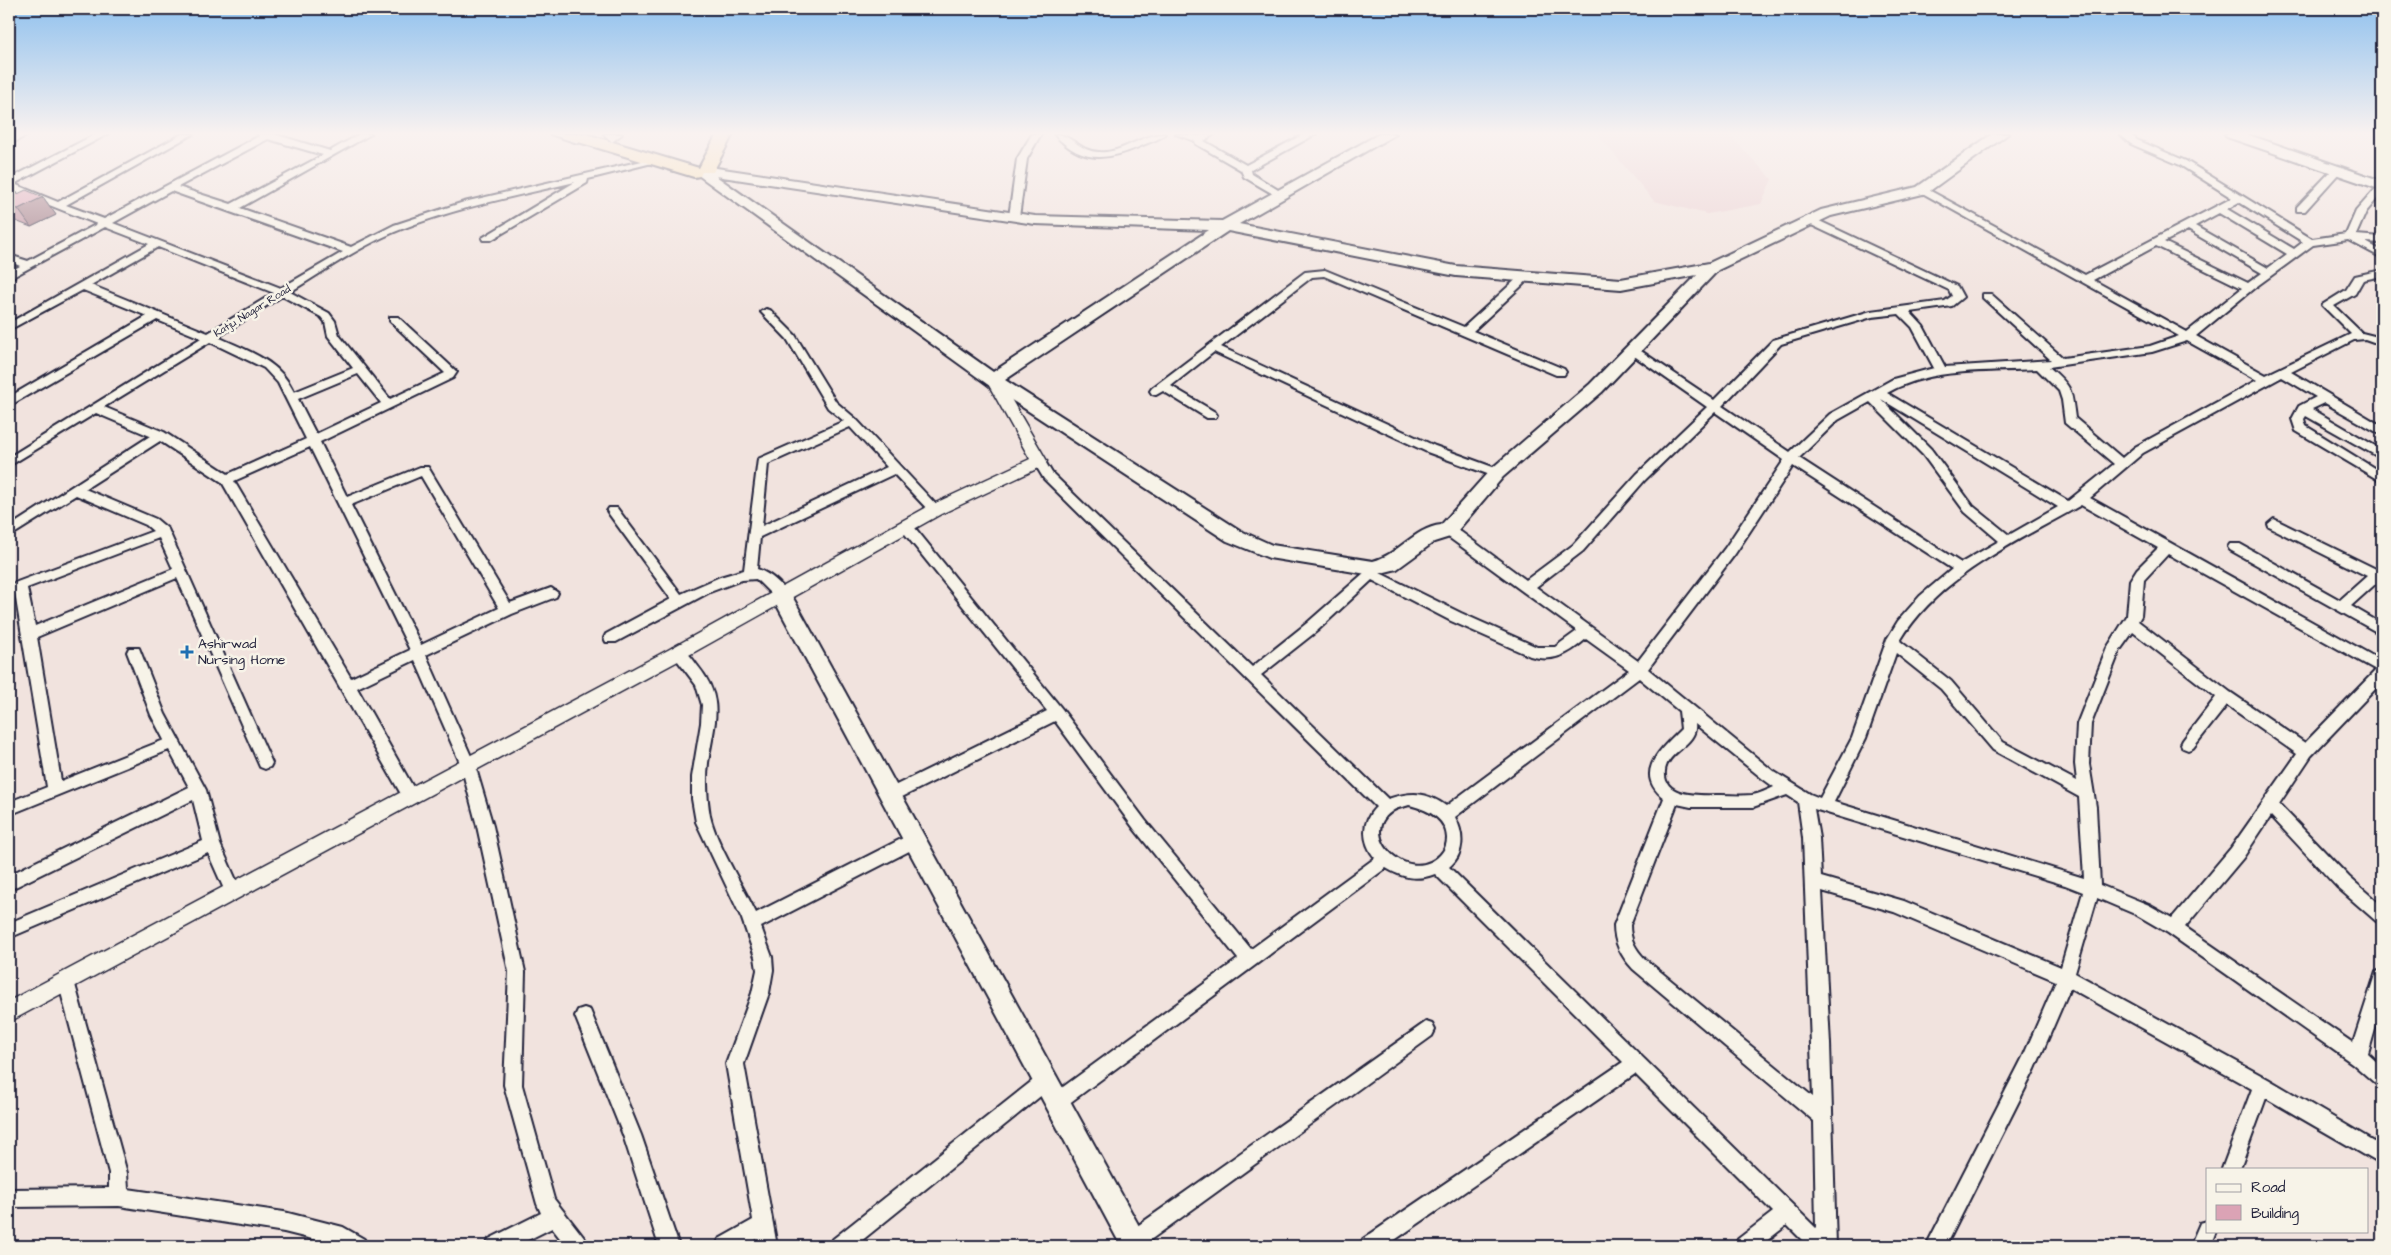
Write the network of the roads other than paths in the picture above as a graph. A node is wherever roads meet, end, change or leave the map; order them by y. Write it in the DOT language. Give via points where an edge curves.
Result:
graph roads {
  1 [pos="28,193"];
  2 [pos="82,193"];
  3 [pos="160,193"];
  4 [pos="186,193"];
  5 [pos="260,193"];
  6 [pos="518,193"];
  7 [pos="564,193"];
  8 [pos="734,193"];
  9 [pos="852,193"];
  10 [pos="1017,193"];
  11 [pos="1276,193"];
  12 [pos="1284,193"];
  13 [pos="1911,193"];
  14 [pos="1927,193"];
  15 [pos="2228,193"];
  16 [pos="2316,193"];
  17 [pos="2376,193"];
  18 [pos="1280,195"];
  19 [pos="2238,199"];
  20 [pos="2370,199"];
  21 [pos="2382,204"];
  22 [pos="57,206"];
  23 [pos="232,208"];
  24 [pos="2220,209"];
  25 [pos="2301,209"];
  26 [pos="1014,217"];
  27 [pos="1809,220"];
  28 [pos="104,224"];
  29 [pos="2188,225"];
  30 [pos="1225,226"];
  31 [pos="2350,237"];
  32 [pos="487,238"];
  33 [pos="2382,240"];
  34 [pos="2155,242"];
  35 [pos="2310,242"];
  36 [pos="156,244"];
  37 [pos="351,251"];
  38 [pos="2293,253"];
  39 [pos="2382,255"];
  40 [pos="9,258"];
  41 [pos="28,265"];
  42 [pos="1713,267"];
  43 [pos="2268,272"];
  44 [pos="2382,273"];
  45 [pos="9,276"];
  46 [pos="1526,276"];
  47 [pos="2086,279"];
  48 [pos="83,286"];
  49 [pos="2249,287"];
  50 [pos="282,292"];
  51 [pos="1986,296"];
  52 [pos="1902,310"];
  53 [pos="766,312"];
  54 [pos="155,316"];
  55 [pos="394,319"];
  56 [pos="9,328"];
  57 [pos="1465,332"];
  58 [pos="2359,336"];
  59 [pos="209,337"];
  60 [pos="2188,337"];
  61 [pos="2382,342"];
  62 [pos="1213,347"];
  63 [pos="1634,351"];
  64 [pos="2060,362"];
  65 [pos="2040,365"];
  66 [pos="361,369"];
  67 [pos="1941,371"];
  68 [pos="1560,372"];
  69 [pos="2282,372"];
  70 [pos="993,380"];
  71 [pos="2266,380"];
  72 [pos="1876,395"];
  73 [pos="291,398"];
  74 [pos="2325,398"];
  75 [pos="9,402"];
  76 [pos="389,405"];
  77 [pos="1714,407"];
  78 [pos="95,408"];
  79 [pos="2304,409"];
  80 [pos="1211,415"];
  81 [pos="852,422"];
  82 [pos="2382,431"];
  83 [pos="160,435"];
  84 [pos="312,441"];
  85 [pos="2382,455"];
  86 [pos="1791,459"];
  87 [pos="1039,461"];
  88 [pos="9,462"];
  89 [pos="2122,464"];
  90 [pos="896,468"];
  91 [pos="1497,473"];
  92 [pos="2382,478"];
  93 [pos="227,479"];
  94 [pos="75,490"];
  95 [pos="2081,499"];
  96 [pos="343,504"];
  97 [pos="2067,506"];
  98 [pos="935,510"];
  99 [pos="613,511"];
  100 [pos="2274,524"];
  101 [pos="906,526"];
  102 [pos="1446,531"];
  103 [pos="162,532"];
  104 [pos="9,533"];
  105 [pos="754,535"];
  106 [pos="2008,541"];
  107 [pos="2167,547"];
  108 [pos="2235,547"];
  109 [pos="1961,569"];
  110 [pos="182,571"];
  111 [pos="1372,571"];
  112 [pos="2379,573"];
  113 [pos="750,574"];
  114 [pos="1526,587"];
  115 [pos="15,588"];
  116 [pos="551,593"];
  117 [pos="782,596"];
  118 [pos="680,602"];
  119 [pos="2341,607"];
  120 [pos="507,610"];
  121 [pos="2131,623"];
  122 [pos="2382,630"];
  123 [pos="1586,631"];
  124 [pos="30,634"];
  125 [pos="611,638"];
  126 [pos="1892,643"];
  127 [pos="134,652"];
  128 [pos="418,652"];
  129 [pos="678,652"];
  130 [pos="2382,667"];
  131 [pos="1639,670"];
  132 [pos="2382,673"];
  133 [pos="1251,675"];
  134 [pos="348,686"];
  135 [pos="2225,696"];
  136 [pos="1686,708"];
  137 [pos="1057,713"];
  138 [pos="172,742"];
  139 [pos="2188,744"];
  140 [pos="2306,752"];
  141 [pos="265,763"];
  142 [pos="468,765"];
  143 [pos="1787,789"];
  144 [pos="55,790"];
  145 [pos="198,790"];
  146 [pos="2086,793"];
  147 [pos="891,794"];
  148 [pos="410,796"];
  149 [pos="1672,796"];
  150 [pos="1805,799"];
  151 [pos="2269,804"];
  152 [pos="1384,806"];
  153 [pos="1824,806"];
  154 [pos="9,809"];
  155 [pos="1446,815"];
  156 [pos="916,840"];
  157 [pos="212,844"];
  158 [pos="1385,860"];
  159 [pos="1438,867"];
  160 [pos="1813,882"];
  161 [pos="9,883"];
  162 [pos="2092,888"];
  163 [pos="233,892"];
  164 [pos="2382,916"];
  165 [pos="751,924"];
  166 [pos="2174,928"];
  167 [pos="9,931"];
  168 [pos="1249,960"];
  169 [pos="2066,977"];
  170 [pos="2382,978"];
  171 [pos="66,981"];
  172 [pos="9,1012"];
  173 [pos="584,1016"];
  174 [pos="1426,1030"];
  175 [pos="2358,1057"];
  176 [pos="1636,1063"];
  177 [pos="2382,1078"];
  178 [pos="2262,1085"];
  179 [pos="1052,1090"];
  180 [pos="1823,1118"];
  181 [pos="2382,1156"];
  182 [pos="2231,1168"];
  183 [pos="119,1197"];
  184 [pos="9,1198"];
  185 [pos="1788,1212"];
  186 [pos="555,1216"];
  187 [pos="763,1225"];
  188 [pos="2206,1232"];
  189 [pos="1135,1244"];
  190 [pos="357,1246"];
  191 [pos="496,1246"];
  192 [pos="578,1246"];
  193 [pos="669,1246"];
  194 [pos="726,1246"];
  195 [pos="767,1246"];
  196 [pos="840,1246"];
  197 [pos="1370,1246"];
  198 [pos="1745,1246"];
  199 [pos="1822,1246"];
  200 [pos="1826,1246"];
  201 [pos="1936,1246"];
  202 [pos="2200,1246"];
  1 -- 22 [label="street"];
  2 -- 22 [label="street"];
  3 -- 28 [label="street"];
  4 -- 23 [label="street"];
  5 -- 23 [label="street"];
  6 -- 37 [label="street, Katju Nagar Road" via="429,215"];
  7 -- 32 [label="street"];
  8 -- 70 [label="main road"];
  9 -- 26 [label="main road"];
  10 -- 26 [label="street"];
  11 -- 18 [label="street"];
  12 -- 18 [label="main road"];
  13 -- 27 [label="main road"];
  14 -- 47 [label="street"];
  15 -- 19 [label="street"];
  16 -- 25 [label="street"];
  17 -- 20 [label="street"];
  18 -- 30 [label="main road"];
  19 -- 24 [label="street"];
  19 -- 35 [label="street"];
  20 -- 21 [label="street"];
  20 -- 31 [label="street" via="2356,218"];
  22 -- 28 [label="street"];
  23 -- 37 [label="street"];
  24 -- 29 [label="street"];
  24 -- 38 [label="street"];
  26 -- 30 [label="main road"];
  27 -- 42 [label="main road"];
  27 -- 52 [label="street" via="1957,292 1958,297 1948,304"];
  28 -- 36 [label="street"];
  28 -- 41 [label="street"];
  29 -- 34 [label="street"];
  29 -- 43 [label="street"];
  30 -- 46 [label="main road" via="1456,271"];
  30 -- 70 [label="main road"];
  31 -- 33 [label="street"];
  31 -- 35 [label="street"];
  31 -- 39 [label="street"];
  34 -- 47 [label="street"];
  34 -- 49 [label="street"];
  35 -- 38 [label="street"];
  36 -- 48 [label="street"];
  36 -- 50 [label="street"];
  37 -- 50 [label="street, Katju Nagar Road"];
  38 -- 43 [label="street"];
  40 -- 41 [label="street"];
  41 -- 45 [label="street"];
  42 -- 46 [label="main road" via="1620,284"];
  42 -- 63 [label="main road"];
  43 -- 49 [label="street"];
  44 -- 58 [label="street" via="2360,278 2351,292 2326,305"];
  46 -- 57 [label="street"];
  47 -- 60 [label="street"];
  48 -- 54 [label="street"];
  48 -- 56 [label="street"];
  49 -- 60 [label="street"];
  50 -- 59 [label="street, Katju Nagar Road"];
  50 -- 66 [label="street" via="328,317 334,336"];
  51 -- 64 [label="street"];
  52 -- 67 [label="street" via="1917,326"];
  52 -- 77 [label="street" via="1871,314 1783,339"];
  53 -- 81 [label="street" via="791,337 832,405"];
  54 -- 59 [label="street"];
  54 -- 75 [label="street"];
  55 -- 76 [label="street" via="451,372 445,379"];
  57 -- 62 [label="street" via="1316,272 1308,274"];
  57 -- 68 [label="street"];
  58 -- 61 [label="street"];
  58 -- 69 [label="street"];
  59 -- 73 [label="street" via="268,365 283,381"];
  59 -- 78 [label="street, Katju Nagar Road"];
  60 -- 64 [label="street" via="2152,349"];
  60 -- 71 [label="street"];
  62 -- 80 [label="street" via="1160,389"];
  62 -- 91 [label="street" via="1431,449"];
  63 -- 77 [label="street"];
  63 -- 91 [label="main road"];
  64 -- 65 [label="street"];
  65 -- 67 [label="street"];
  65 -- 89 [label="street" via="2064,389 2069,420"];
  66 -- 73 [label="street"];
  66 -- 76 [label="street"];
  67 -- 72 [label="street" via="1910,376"];
  69 -- 71 [label="street"];
  69 -- 74 [label="street"];
  70 -- 87 [label="street"];
  70 -- 111 [label="main road" via="1234,536 1269,551"];
  71 -- 89 [label="street" via="2139,450"];
  72 -- 86 [label="street" via="1834,417 1813,434"];
  72 -- 97 [label="street" via="1939,428 2006,472"];
  72 -- 106 [label="street" via="1927,452 1969,509"];
  73 -- 84 [label="street"];
  74 -- 79 [label="street"];
  74 -- 82 [label="street"];
  76 -- 84 [label="street"];
  77 -- 86 [label="street"];
  77 -- 114 [label="street" via="1641,477 1578,548"];
  78 -- 83 [label="street"];
  78 -- 88 [label="street, Katju Nagar Road"];
  79 -- 85 [label="street"];
  79 -- 92 [label="street" via="2298,419 2300,428"];
  81 -- 90 [label="street"];
  81 -- 105 [label="street" via="762,462"];
  83 -- 93 [label="street"];
  83 -- 94 [label="street"];
  84 -- 93 [label="street"];
  84 -- 96 [label="street"];
  86 -- 109 [label="street"];
  86 -- 131 [label="street" via="1730,550"];
  87 -- 98 [label="street"];
  87 -- 133 [label="street" via="1048,476"];
  89 -- 95 [label="street"];
  90 -- 98 [label="street"];
  90 -- 105 [label="street"];
  91 -- 102 [label="main road"];
  93 -- 134 [label="street"];
  94 -- 103 [label="street" via="151,522"];
  94 -- 104 [label="street"];
  95 -- 97 [label="street"];
  95 -- 107 [label="street"];
  96 -- 120 [label="street" via="424,470"];
  96 -- 128 [label="street"];
  97 -- 106 [label="street"];
  98 -- 101 [label="street"];
  99 -- 118 [label="street"];
  100 -- 112 [label="street"];
  101 -- 117 [label="street"];
  101 -- 137 [label="street"];
  102 -- 111 [label="main road" via="1427,536 1390,564"];
  102 -- 114 [label="street"];
  103 -- 110 [label="street"];
  103 -- 115 [label="street"];
  105 -- 113 [label="street"];
  106 -- 109 [label="street"];
  107 -- 121 [label="street" via="2137,580"];
  107 -- 130 [label="street"];
  108 -- 119 [label="street"];
  109 -- 126 [label="street" via="1925,600"];
  110 -- 124 [label="street"];
  110 -- 141 [label="street"];
  111 -- 123 [label="street" via="1456,617 1548,656 1559,652"];
  111 -- 133 [label="street" via="1312,627"];
  112 -- 119 [label="street"];
  113 -- 117 [label="street" via="764,577"];
  113 -- 118 [label="street" via="730,577"];
  114 -- 123 [label="street"];
  115 -- 124 [label="street"];
  116 -- 120 [label="street"];
  117 -- 129 [label="street"];
  117 -- 147 [label="main road"];
  118 -- 125 [label="street"];
  119 -- 122 [label="street"];
  120 -- 128 [label="street"];
  121 -- 135 [label="street"];
  121 -- 146 [label="street" via="2114,648 2084,724 2081,745"];
  123 -- 131 [label="street"];
  124 -- 144 [label="street"];
  126 -- 146 [label="street" via="1952,691 1998,746"];
  126 -- 153 [label="street" via="1859,738"];
  127 -- 138 [label="street"];
  128 -- 134 [label="street"];
  128 -- 142 [label="street"];
  129 -- 142 [label="street"];
  129 -- 165 [label="street" via="704,687 709,705 699,787 704,822"];
  131 -- 136 [label="street"];
  131 -- 155 [label="street"];
  132 -- 140 [label="street"];
  133 -- 152 [label="street"];
  134 -- 148 [label="street"];
  135 -- 139 [label="street"];
  135 -- 140 [label="street"];
  136 -- 143 [label="street"];
  136 -- 149 [label="street" via="1689,731 1662,758 1656,770 1658,780"];
  137 -- 147 [label="street"];
  137 -- 168 [label="street" via="1140,825"];
  138 -- 144 [label="street"];
  138 -- 145 [label="street"];
  140 -- 151 [label="street"];
  142 -- 148 [label="street"];
  142 -- 186 [label="street" via="517,972 513,1085 546,1204"];
  143 -- 149 [label="street" via="1754,802 1691,801"];
  143 -- 150 [label="street"];
  144 -- 154 [label="street"];
  145 -- 157 [label="street"];
  145 -- 161 [label="street"];
  146 -- 162 [label="street"];
  147 -- 156 [label="main road"];
  148 -- 163 [label="street"];
  149 -- 180 [label="street" via="1622,925 1622,939 1628,952"];
  150 -- 153 [label="street"];
  150 -- 160 [label="street"];
  151 -- 164 [label="street" via="2343,882"];
  151 -- 166 [label="street" via="2237,853"];
  152 -- 155 [label="street" via="1409,799 1423,801"];
  152 -- 158 [label="street" via="1376,815 1371,832 1376,850"];
  153 -- 162 [label="street"];
  155 -- 159 [label="street" via="1456,838 1448,859"];
  156 -- 165 [label="street"];
  156 -- 179 [label="main road"];
  157 -- 163 [label="street"];
  157 -- 167 [label="street"];
  158 -- 159 [label="street" via="1397,868 1411,871"];
  158 -- 168 [label="street"];
  159 -- 176 [label="street"];
  160 -- 169 [label="street" via="1898,906"];
  160 -- 180 [label="street"];
  162 -- 166 [label="street" via="2143,910"];
  162 -- 169 [label="street"];
  163 -- 171 [label="street"];
  165 -- 187 [label="street" via="765,968 762,988 739,1045 735,1064"];
  166 -- 175 [label="street"];
  168 -- 179 [label="street"];
  169 -- 178 [label="street"];
  169 -- 201 [label="street" via="2029,1063"];
  170 -- 175 [label="street"];
  171 -- 172 [label="street"];
  171 -- 183 [label="street" via="118,1173"];
  173 -- 193 [label="street" via="632,1135"];
  174 -- 189 [label="street"];
  175 -- 177 [label="street"];
  176 -- 185 [label="street"];
  176 -- 197 [label="street"];
  178 -- 181 [label="street"];
  178 -- 182 [label="street"];
  179 -- 189 [label="main road"];
  179 -- 196 [label="street"];
  180 -- 200 [label="street"];
  183 -- 184 [label="street"];
  183 -- 190 [label="street" via="284,1222 342,1237"];
  185 -- 198 [label="street"];
  185 -- 199 [label="street"];
  186 -- 191 [label="street"];
  186 -- 192 [label="street"];
  187 -- 194 [label="street"];
  187 -- 195 [label="street"];
  188 -- 202 [label="street"];
}
